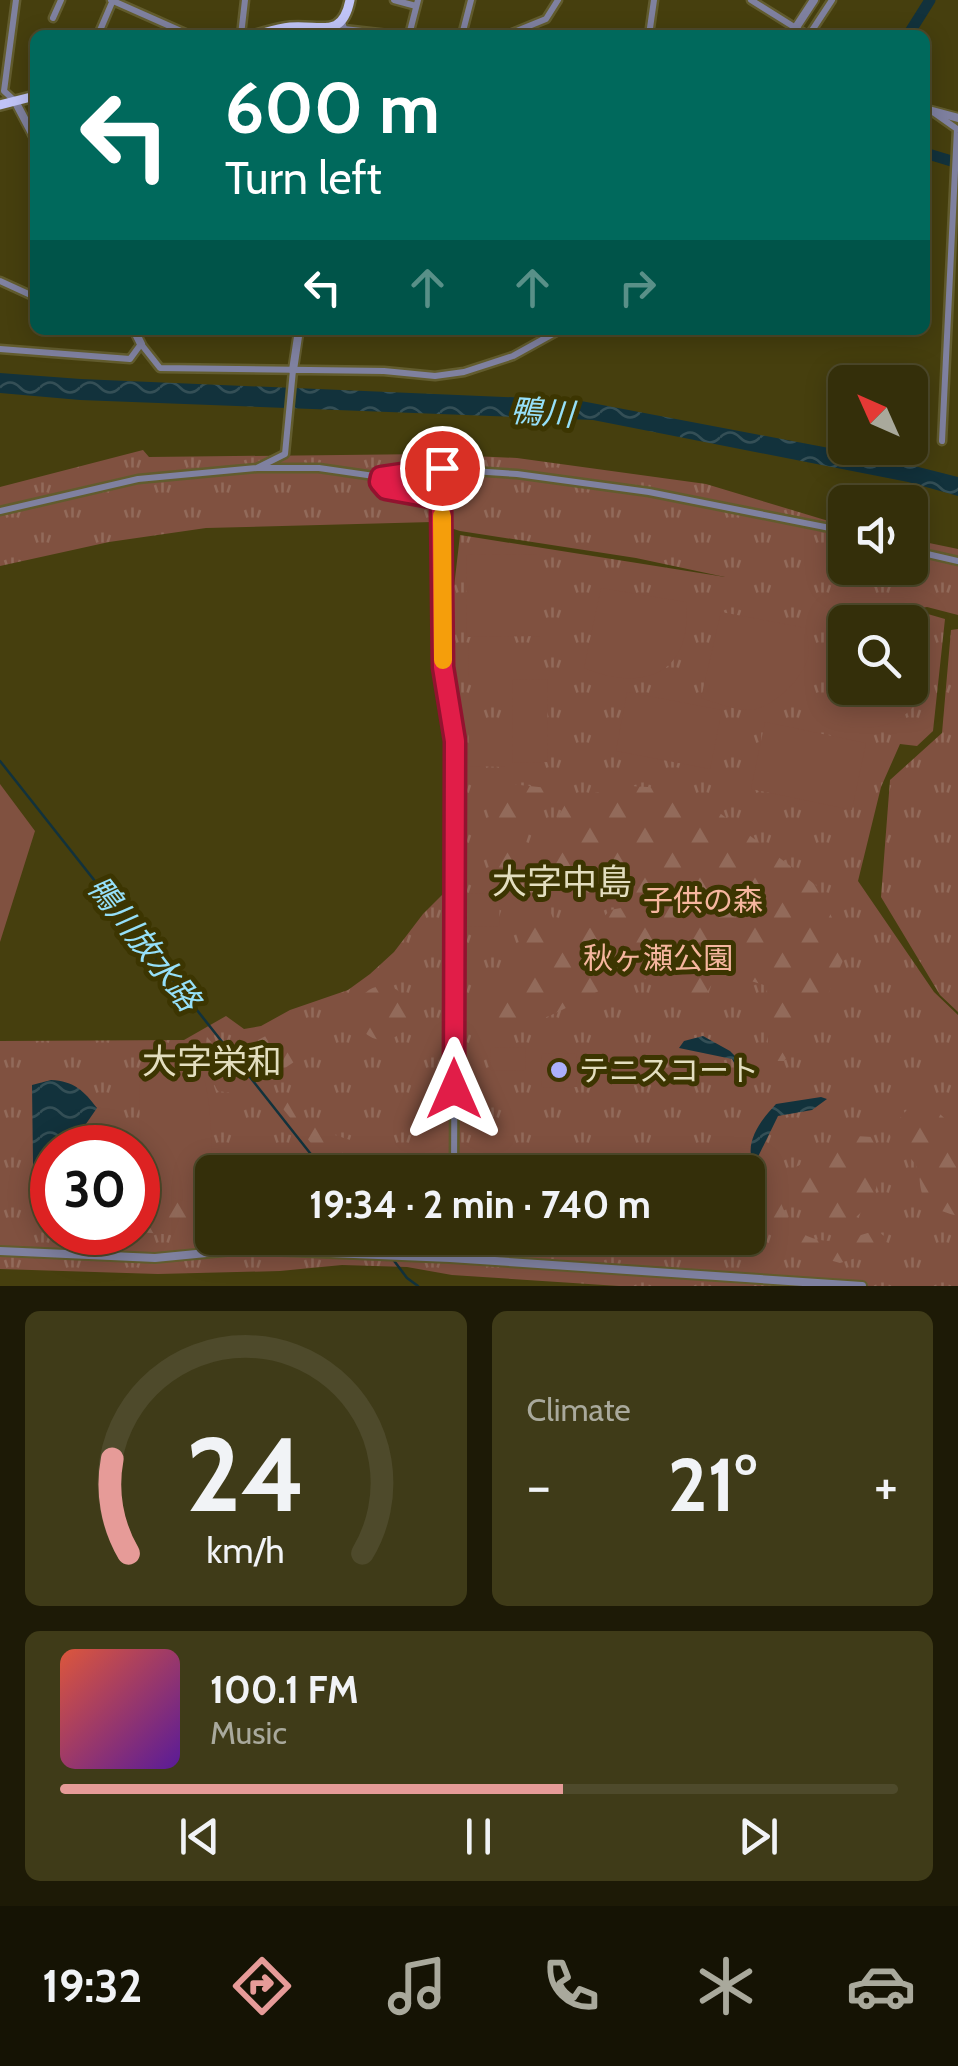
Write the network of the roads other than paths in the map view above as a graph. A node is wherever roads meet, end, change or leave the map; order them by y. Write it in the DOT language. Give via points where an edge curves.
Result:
graph roads {
  1 [pos="16,0"];
  2 [pos="61,0"];
  3 [pos="112,0"];
  4 [pos="244,0"];
  5 [pos="350,0"];
  6 [pos="394,0"];
  7 [pos="471,0"];
  8 [pos="558,0"];
  9 [pos="654,0"];
  10 [pos="751,0"];
  11 [pos="814,0"];
  12 [pos="832,0"];
  13 [pos="417,3"];
  14 [pos="53,18"];
  15 [pos="344,29"];
  16 [pos="100,30"];
  17 [pos="179,30"];
  18 [pos="241,30"];
  19 [pos="279,30"];
  20 [pos="410,30"];
  21 [pos="463,30"];
  22 [pos="526,30"];
  23 [pos="650,30"];
  24 [pos="790,30"];
  25 [pos="794,30"];
  26 [pos="811,30"];
  27 [pos="30,97"];
  28 [pos="15,100"];
  29 [pos="0,105"];
  30 [pos="930,111"];
  31 [pos="930,112"];
  32 [pos="958,118"];
  33 [pos="30,129"];
  34 [pos="957,129"];
  35 [pos="0,281"];
  36 [pos="30,295"];
  37 [pos="136,335"];
  38 [pos="298,335"];
  39 [pos="552,335"];
  40 [pos="141,344"];
  41 [pos="0,349"];
  42 [pos="293,372"];
  43 [pos="942,441"];
  44 [pos="257,468"];
  45 [pos="381,477"];
  46 [pos="0,511"];
  47 [pos="828,528"];
  48 [pos="928,554"];
  49 [pos="958,561"];
  50 [pos="454,1155"];
  51 [pos="0,1251"];
  52 [pos="450,1255"];
  53 [pos="450,1258"];
  54 [pos="862,1286"];
  1 -- 28 [label="street" via="4,91"];
  2 -- 14 [label="street"];
  3 -- 16 [label="street"];
  3 -- 17 [label="street"];
  4 -- 18 [label="street"];
  5 -- 15 [label="main road"];
  6 -- 13 [label="street"];
  7 -- 21 [label="street"];
  8 -- 22 [label="street" via="546,18"];
  9 -- 23 [label="street"];
  10 -- 24 [label="street"];
  11 -- 25 [label="street"];
  12 -- 26 [label="street"];
  13 -- 20 [label="street"];
  15 -- 19 [label="main road"];
  27 -- 28 [label="main road"];
  28 -- 29 [label="main road"];
  28 -- 33 [label="street"];
  30 -- 32 [label="street"];
  31 -- 34 [label="street"];
  34 -- 43 [label="street"];
  35 -- 36 [label="street"];
  37 -- 40 [label="street"];
  38 -- 42 [label="street"];
  39 -- 42 [label="street" via="464,372"];
  40 -- 41 [label="street" via="130,359"];
  40 -- 42 [label="street" via="160,368"];
  42 -- 44 [label="street" via="283,457"];
  44 -- 45 [label="street"];
  44 -- 46 [label="street" via="138,478"];
  45 -- 47 [label="street" via="442,468 517,474"];
  45 -- 50 [label="street" via="386,489 436,498 441,505 443,667 456,766"];
  48 -- 49 [label="street"];
  51 -- 53 [label="street"];
  52 -- 53 [label="street"];
  53 -- 54 [label="street"];
}
